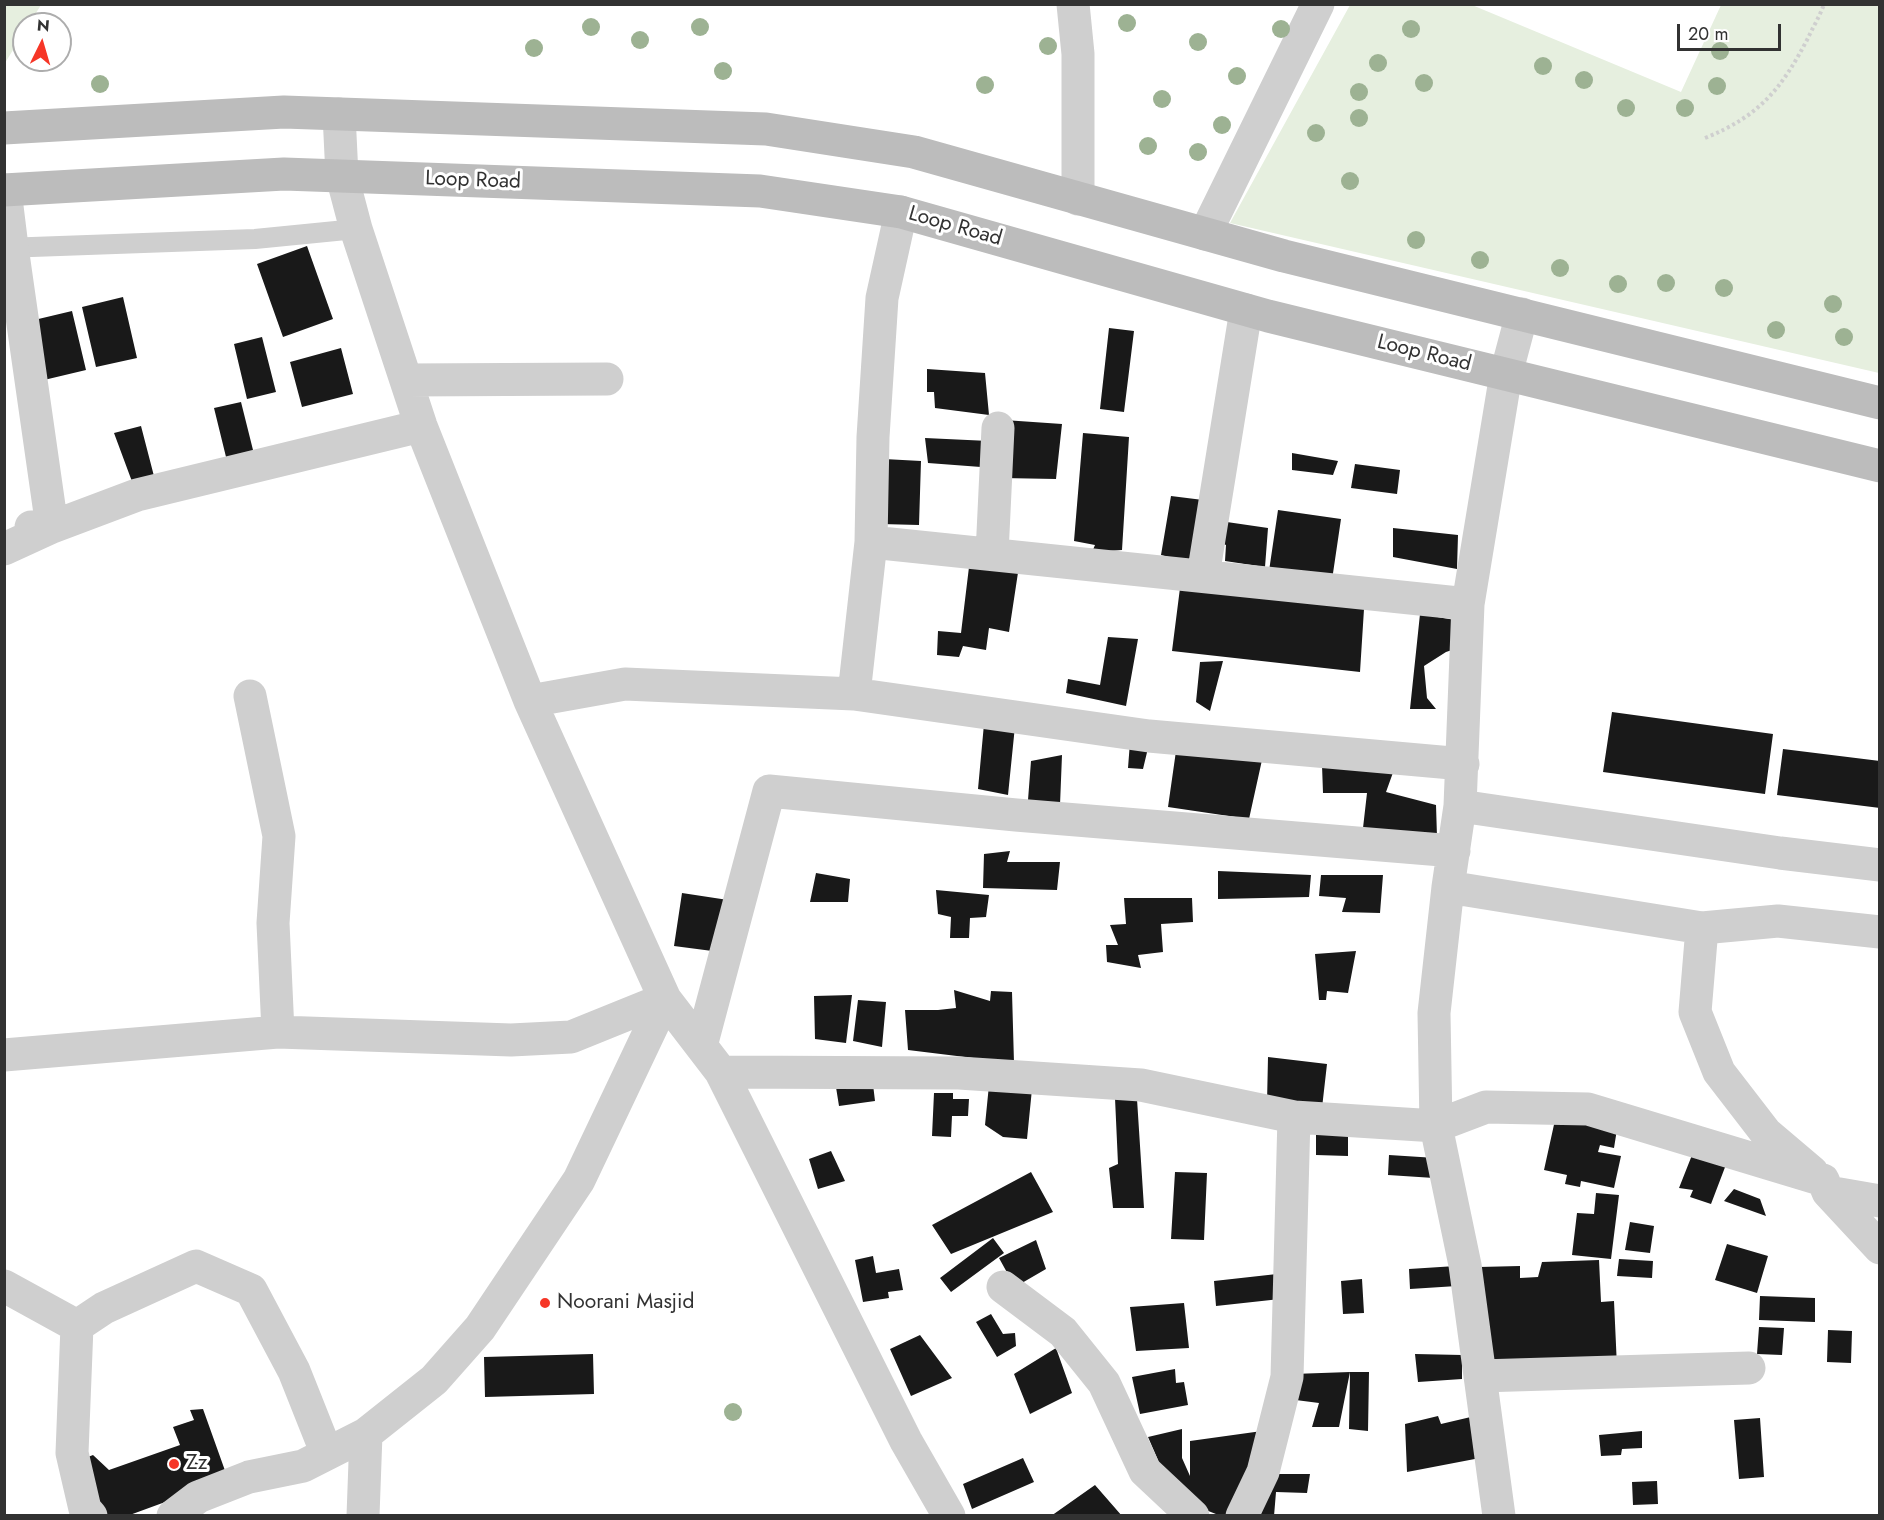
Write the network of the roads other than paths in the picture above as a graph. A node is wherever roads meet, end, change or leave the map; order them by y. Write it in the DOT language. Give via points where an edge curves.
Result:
graph roads {
  1 [pos="1074,4"];
  2 [pos="1318,4"];
  3 [pos="339,114"];
  4 [pos="4,128"];
  5 [pos="342,176"];
  6 [pos="5,190"];
  7 [pos="1078,199"];
  8 [pos="901,212"];
  9 [pos="356,229"];
  10 [pos="1205,234"];
  11 [pos="8,248"];
  12 [pos="1246,310"];
  13 [pos="1522,314"];
  14 [pos="1506,374"];
  15 [pos="606,379"];
  16 [pos="406,380"];
  17 [pos="1880,403"];
  18 [pos="421,426"];
  19 [pos="998,428"];
  20 [pos="1880,466"];
  21 [pos="4,527"];
  22 [pos="52,527"];
  23 [pos="871,542"];
  24 [pos="4,549"];
  25 [pos="992,554"];
  26 [pos="1203,576"];
  27 [pos="1468,604"];
  28 [pos="854,694"];
  29 [pos="250,696"];
  30 [pos="530,701"];
  31 [pos="1463,764"];
  32 [pos="1460,806"];
  33 [pos="1454,850"];
  34 [pos="1880,865"];
  35 [pos="1448,887"];
  36 [pos="1702,928"];
  37 [pos="1880,932"];
  38 [pos="665,999"];
  39 [pos="278,1032"];
  40 [pos="701,1046"];
  41 [pos="4,1055"];
  42 [pos="721,1072"];
  43 [pos="1294,1117"];
  44 [pos="1436,1126"];
  45 [pos="1826,1186"];
  46 [pos="1880,1201"];
  47 [pos="1880,1248"];
  48 [pos="4,1286"];
  49 [pos="1003,1287"];
  50 [pos="77,1326"];
  51 [pos="1749,1368"];
  52 [pos="1480,1376"];
  53 [pos="366,1434"];
  54 [pos="327,1454"];
  55 [pos="91,1515"];
  56 [pos="173,1515"];
  57 [pos="363,1515"];
  58 [pos="949,1515"];
  59 [pos="1193,1515"];
  60 [pos="1242,1515"];
  61 [pos="1498,1515"];
  1 -- 7 [label="street"];
  2 -- 10 [label="street"];
  3 -- 4 [label="main road" via="284,112"];
  3 -- 5 [label="street"];
  3 -- 7 [label="main road" via="766,129 914,152"];
  5 -- 6 [label="main road, Loop Road" via="284,174"];
  5 -- 8 [label="main road, Loop Road" via="760,191"];
  5 -- 9 [label="street"];
  6 -- 11 [label="street"];
  7 -- 10 [label="main road"];
  8 -- 12 [label="main road, Loop Road"];
  8 -- 23 [label="street" via="882,298"];
  9 -- 11 [label="lane" via="255,240"];
  9 -- 16 [label="street"];
  10 -- 13 [label="main road"];
  11 -- 22 [label="street"];
  12 -- 14 [label="main road, Loop Road"];
  12 -- 26 [label="street"];
  13 -- 14 [label="street"];
  13 -- 17 [label="main road"];
  14 -- 20 [label="main road, Loop Road"];
  14 -- 27 [label="street"];
  15 -- 16 [label="street"];
  16 -- 18 [label="street"];
  18 -- 22 [label="street" via="137,495"];
  18 -- 30 [label="street"];
  19 -- 25 [label="street"];
  21 -- 22 [label="street"];
  22 -- 24 [label="street"];
  23 -- 25 [label="street"];
  23 -- 28 [label="street"];
  25 -- 26 [label="street"];
  26 -- 27 [label="street"];
  27 -- 31 [label="street"];
  28 -- 30 [label="street" via="625,684"];
  28 -- 31 [label="street" via="1149,736"];
  29 -- 39 [label="street" via="279,836 273,923"];
  30 -- 38 [label="street"];
  31 -- 32 [label="street"];
  32 -- 33 [label="street"];
  32 -- 34 [label="street"];
  33 -- 35 [label="street"];
  33 -- 40 [label="street" via="769,791"];
  35 -- 36 [label="street"];
  35 -- 44 [label="street" via="1434,1013"];
  36 -- 37 [label="street" via="1778,921"];
  36 -- 45 [label="street" via="1695,1012 1719,1072 1766,1133"];
  38 -- 39 [label="street" via="571,1037 512,1040"];
  38 -- 40 [label="street"];
  38 -- 53 [label="street" via="579,1180 480,1328 434,1380"];
  39 -- 41 [label="street"];
  40 -- 42 [label="street"];
  42 -- 43 [label="street" via="958,1073 1141,1084"];
  42 -- 58 [label="street" via="906,1441"];
  43 -- 44 [label="street"];
  43 -- 60 [label="street" via="1287,1377 1263,1472"];
  44 -- 45 [label="street" via="1486,1107 1588,1109"];
  44 -- 52 [label="street" via="1465,1265"];
  45 -- 46 [label="street"];
  45 -- 47 [label="street"];
  48 -- 50 [label="street"];
  49 -- 59 [label="street" via="1063,1332 1104,1383 1145,1471"];
  50 -- 54 [label="street" via="104,1308 196,1266 251,1290 294,1371"];
  50 -- 55 [label="street" via="72,1453 85,1509"];
  51 -- 52 [label="street"];
  52 -- 61 [label="street"];
  53 -- 54 [label="street"];
  53 -- 57 [label="street"];
  54 -- 56 [label="street" via="303,1466 249,1477 208,1493"];
}
